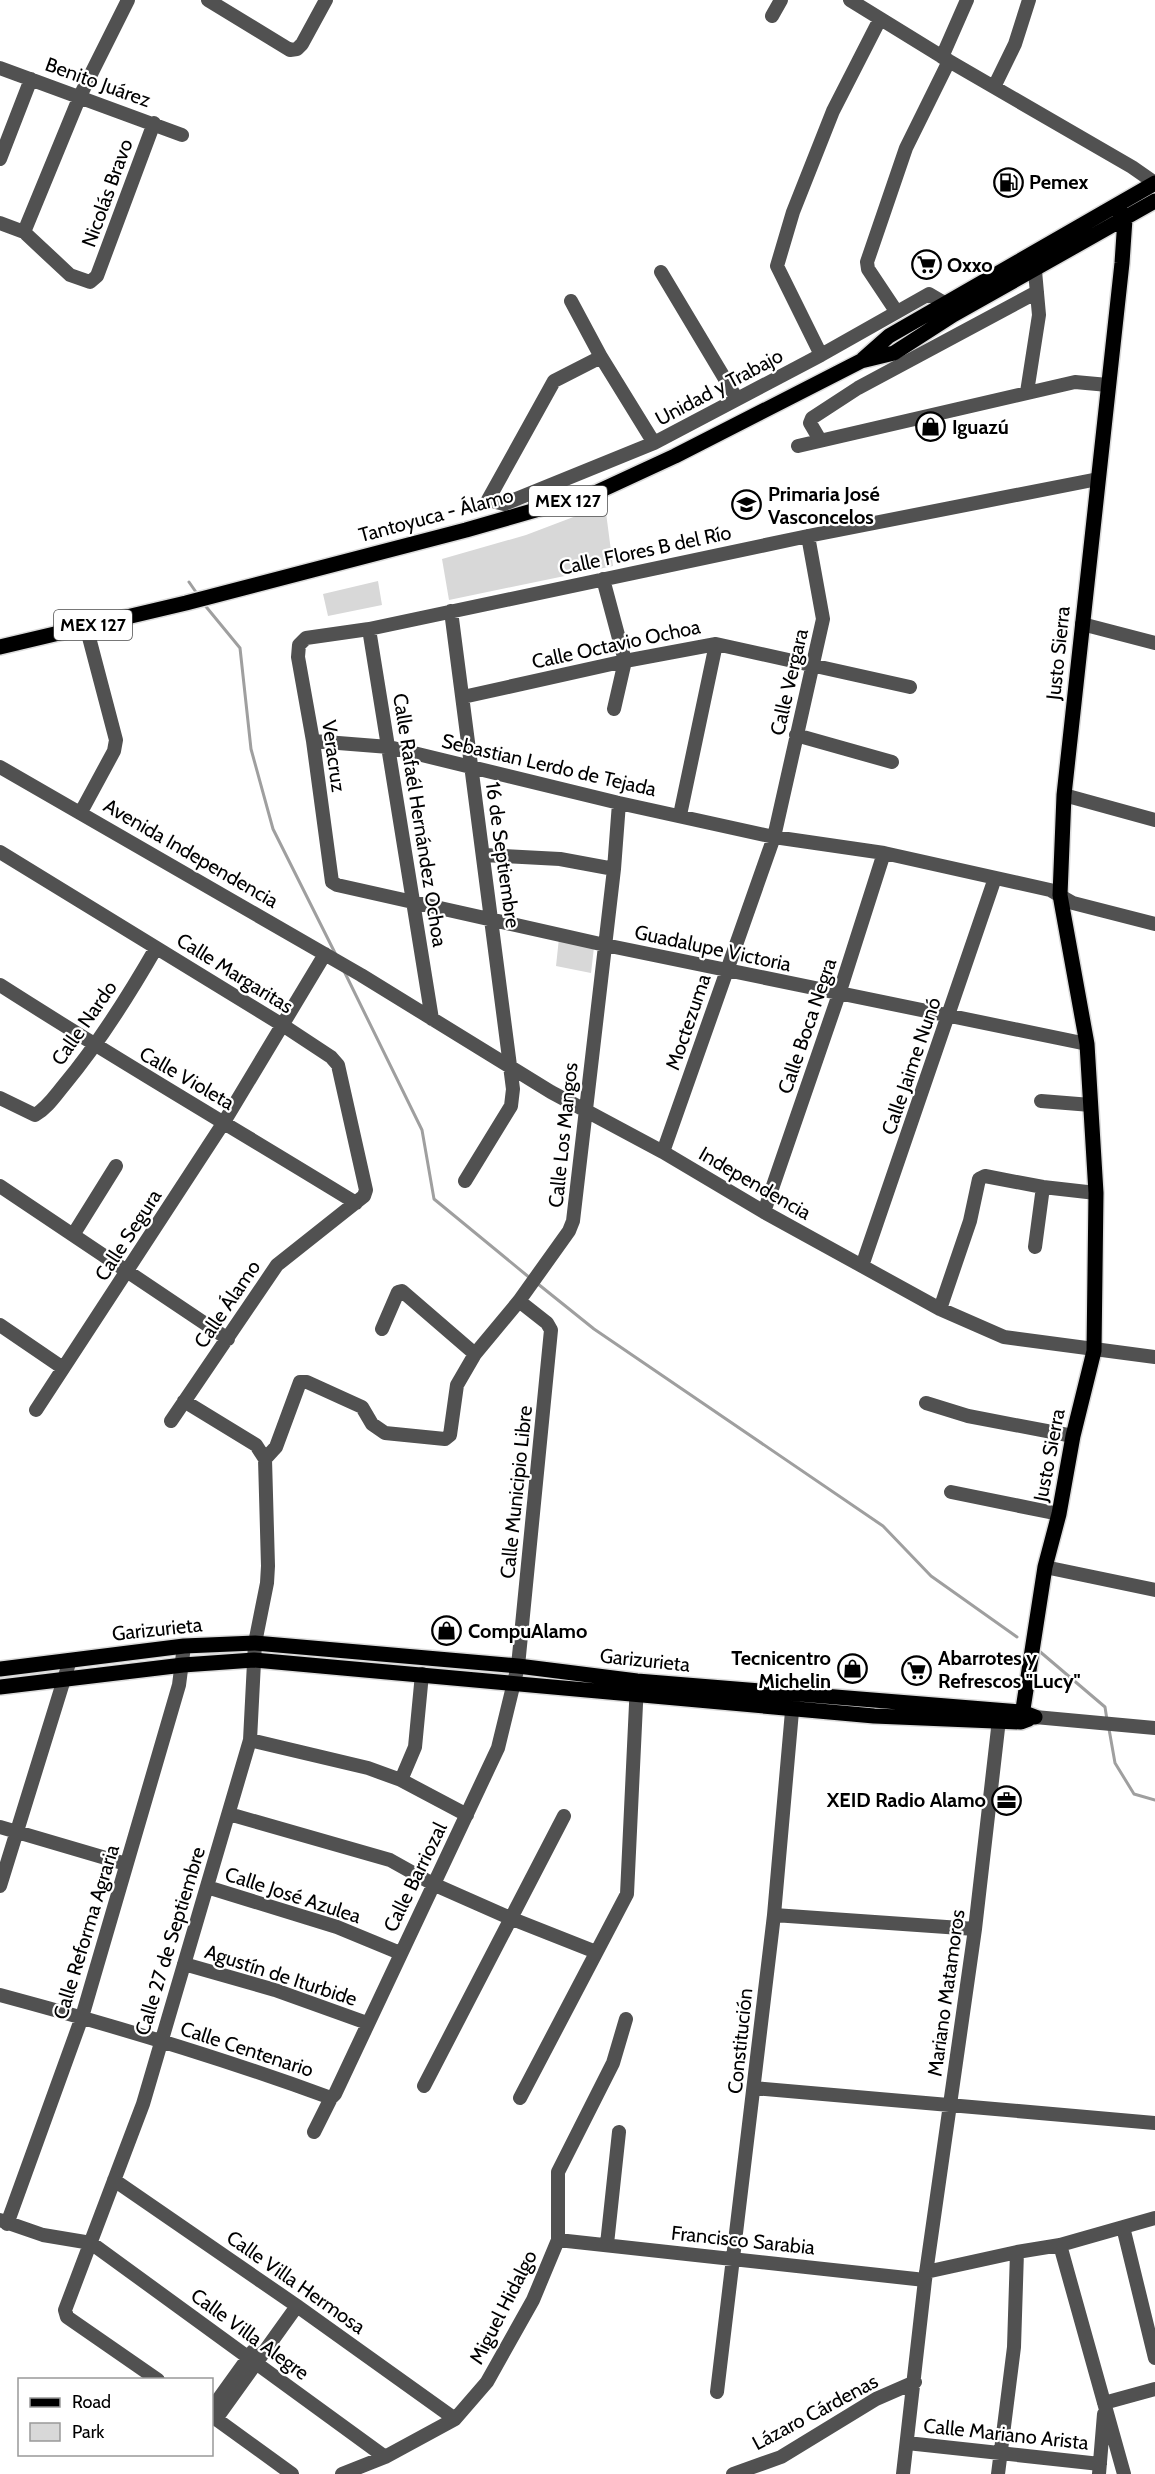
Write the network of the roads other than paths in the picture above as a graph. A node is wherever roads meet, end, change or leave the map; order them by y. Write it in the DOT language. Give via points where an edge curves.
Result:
graph roads {
  1 [pos="128,0"];
  2 [pos="208,0"];
  3 [pos="326,0"];
  4 [pos="781,0"];
  5 [pos="850,0"];
  6 [pos="967,0"];
  7 [pos="1029,0"];
  8 [pos="772,16"];
  9 [pos="880,19"];
  10 [pos="945,59"];
  11 [pos="0,68"];
  12 [pos="31,79"];
  13 [pos="994,87"];
  14 [pos="80,96"];
  15 [pos="154,123"];
  16 [pos="182,135"];
  17 [pos="0,159"];
  18 [pos="1155,183"];
  19 [pos="1155,201"];
  20 [pos="1121,212"];
  21 [pos="0,223"];
  22 [pos="24,232"];
  23 [pos="1034,260"];
  24 [pos="661,272"];
  25 [pos="1037,292"];
  26 [pos="571,301"];
  27 [pos="949,309"];
  28 [pos="896,311"];
  29 [pos="821,355"];
  30 [pos="601,357"];
  31 [pos="1108,386"];
  32 [pos="1027,392"];
  33 [pos="737,399"];
  34 [pos="820,440"];
  35 [pos="654,443"];
  36 [pos="798,446"];
  37 [pos="1098,479"];
  38 [pos="808,536"];
  39 [pos="603,579"];
  40 [pos="451,611"];
  41 [pos="1082,624"];
  42 [pos="86,626"];
  43 [pos="369,628"];
  44 [pos="306,639"];
  45 [pos="1155,643"];
  46 [pos="716,644"];
  47 [pos="0,647"];
  48 [pos="625,661"];
  49 [pos="813,666"];
  50 [pos="910,687"];
  51 [pos="463,697"];
  52 [pos="614,709"];
  53 [pos="796,735"];
  54 [pos="313,741"];
  55 [pos="389,747"];
  56 [pos="892,762"];
  57 [pos="0,767"];
  58 [pos="471,767"];
  59 [pos="1064,795"];
  60 [pos="620,803"];
  61 [pos="81,812"];
  62 [pos="680,815"];
  63 [pos="1155,820"];
  64 [pos="774,837"];
  65 [pos="0,852"];
  66 [pos="884,853"];
  67 [pos="484,855"];
  68 [pos="614,869"];
  69 [pos="995,878"];
  70 [pos="332,882"];
  71 [pos="1060,895"];
  72 [pos="415,903"];
  73 [pos="492,920"];
  74 [pos="1155,924"];
  75 [pos="604,945"];
  76 [pos="156,948"];
  77 [pos="328,956"];
  78 [pos="726,970"];
  79 [pos="361,975"];
  80 [pos="0,985"];
  81 [pos="839,994"];
  82 [pos="950,1017"];
  83 [pos="432,1018"];
  84 [pos="284,1026"];
  85 [pos="1087,1044"];
  86 [pos="93,1046"];
  87 [pos="511,1069"];
  88 [pos="0,1098"];
  89 [pos="1041,1101"];
  90 [pos="1090,1105"];
  91 [pos="585,1111"];
  92 [pos="224,1122"];
  93 [pos="663,1152"];
  94 [pos="116,1166"];
  95 [pos="465,1181"];
  96 [pos="0,1186"];
  97 [pos="1043,1187"];
  98 [pos="366,1190"];
  99 [pos="1096,1193"];
  100 [pos="356,1203"];
  101 [pos="764,1212"];
  102 [pos="73,1234"];
  103 [pos="1035,1247"];
  104 [pos="862,1266"];
  105 [pos="126,1273"];
  106 [pos="522,1297"];
  107 [pos="940,1309"];
  108 [pos="0,1324"];
  109 [pos="382,1329"];
  110 [pos="228,1339"];
  111 [pos="1094,1351"];
  112 [pos="475,1354"];
  113 [pos="1155,1357"];
  114 [pos="63,1368"];
  115 [pos="184,1401"];
  116 [pos="926,1403"];
  117 [pos="36,1410"];
  118 [pos="171,1421"];
  119 [pos="1073,1436"];
  120 [pos="266,1459"];
  121 [pos="951,1492"];
  122 [pos="1059,1514"];
  123 [pos="1046,1567"];
  124 [pos="1155,1590"];
  125 [pos="255,1643"];
  126 [pos="184,1646"];
  127 [pos="69,1660"];
  128 [pos="254,1660"];
  129 [pos="183,1665"];
  130 [pos="518,1666"];
  131 [pos="0,1670"];
  132 [pos="422,1674"];
  133 [pos="64,1679"];
  134 [pos="513,1684"];
  135 [pos="0,1687"];
  136 [pos="636,1688"];
  137 [pos="793,1701"];
  138 [pos="1000,1716"];
  139 [pos="1026,1717"];
  140 [pos="1155,1728"];
  141 [pos="250,1740"];
  142 [pos="401,1780"];
  143 [pos="229,1814"];
  144 [pos="466,1815"];
  145 [pos="564,1816"];
  146 [pos="0,1827"];
  147 [pos="16,1831"];
  148 [pos="126,1864"];
  149 [pos="433,1884"];
  150 [pos="0,1887"];
  151 [pos="207,1887"];
  152 [pos="774,1915"];
  153 [pos="510,1918"];
  154 [pos="975,1929"];
  155 [pos="596,1952"];
  156 [pos="400,1953"];
  157 [pos="184,1964"];
  158 [pos="0,1995"];
  159 [pos="82,2017"];
  160 [pos="626,2019"];
  161 [pos="367,2023"];
  162 [pos="159,2041"];
  163 [pos="424,2086"];
  164 [pos="754,2088"];
  165 [pos="331,2098"];
  166 [pos="520,2098"];
  167 [pos="950,2104"];
  168 [pos="1155,2123"];
  169 [pos="314,2132"];
  170 [pos="619,2132"];
  171 [pos="114,2180"];
  172 [pos="1155,2218"];
  173 [pos="4,2222"];
  174 [pos="1123,2227"];
  175 [pos="558,2240"];
  176 [pos="91,2243"];
  177 [pos="607,2244"];
  178 [pos="1060,2245"];
  179 [pos="1017,2252"];
  180 [pos="733,2259"];
  181 [pos="925,2276"];
  182 [pos="294,2304"];
  183 [pos="1155,2358"];
  184 [pos="252,2360"];
  185 [pos="157,2378"];
  186 [pos="915,2382"];
  187 [pos="1155,2389"];
  188 [pos="717,2392"];
  189 [pos="1104,2403"];
  190 [pos="213,2414"];
  191 [pos="455,2419"];
  192 [pos="907,2443"];
  193 [pos="1000,2455"];
  194 [pos="386,2457"];
  195 [pos="1100,2469"];
  196 [pos="292,2474"];
  197 [pos="342,2474"];
  198 [pos="733,2474"];
  199 [pos="903,2474"];
  200 [pos="999,2474"];
  201 [pos="1124,2474"];
  1 -- 14 [label="street"];
  2 -- 3 [label="street" via="290,50 302,44"];
  4 -- 8 [label="street"];
  5 -- 9 [label="street"];
  6 -- 10 [label="street"];
  7 -- 13 [label="street" via="1015,44"];
  9 -- 10 [label="street"];
  9 -- 29 [label="street" via="833,111 777,266"];
  10 -- 13 [label="street"];
  10 -- 28 [label="street" via="906,148 867,262"];
  11 -- 12 [label="street, Benito Juárez"];
  12 -- 14 [label="street, Benito Juárez"];
  12 -- 17 [label="street"];
  13 -- 18 [label="street"];
  14 -- 15 [label="street, Benito Juárez"];
  14 -- 22 [label="street"];
  15 -- 16 [label="street, Benito Juárez"];
  15 -- 22 [label="street, Nicolás Bravo" via="97,276 90,282 70,275"];
  18 -- 20 [label="main road, MEX 127"];
  19 -- 20 [label="main road, MEX 127"];
  20 -- 23 [label="main road, MEX 127"];
  20 -- 31 [label="main road, Justo Sierra" via="1122,263"];
  21 -- 22 [label="street"];
  23 -- 25 [label="street"];
  23 -- 27 [label="main road, MEX 127"];
  24 -- 33 [label="street"];
  25 -- 32 [label="street" via="1039,315"];
  25 -- 34 [label="street" via="858,388 812,418 810,423"];
  26 -- 30 [label="street"];
  27 -- 28 [label="street, Unidad y Trabajo" via="929,294"];
  27 -- 42 [label="main road, Tantoyuca - Álamo / MEX 127" via="889,336 861,361 595,493 455,533"];
  28 -- 29 [label="street, Unidad y Trabajo"];
  29 -- 33 [label="street, Unidad y Trabajo"];
  30 -- 35 [label="street"];
  30 -- 35 [label="street, Unidad y Trabajo" via="554,381 488,500 504,504"];
  31 -- 32 [label="street" via="1075,382"];
  31 -- 37 [label="main road, Justo Sierra"];
  32 -- 34 [label="street"];
  33 -- 35 [label="street, Unidad y Trabajo"];
  34 -- 36 [label="street"];
  37 -- 38 [label="street, Calle Flores B del Río"];
  37 -- 41 [label="main road, Justo Sierra"];
  38 -- 39 [label="street, Calle Flores B del Río"];
  38 -- 49 [label="street, Calle Vergara" via="823,620"];
  39 -- 40 [label="street, Calle Flores B del Río"];
  39 -- 48 [label="street"];
  40 -- 43 [label="street, Calle Flores B del Río"];
  40 -- 51 [label="street, 16 de Septiembre"];
  41 -- 45 [label="street"];
  41 -- 59 [label="main road, Justo Sierra"];
  42 -- 47 [label="main road, Tantoyuca - Álamo / MEX 127"];
  42 -- 61 [label="street" via="116,740 114,751"];
  43 -- 44 [label="street, Calle Flores B del Río"];
  43 -- 55 [label="street, Calle Rafaél Hernández Ochoa"];
  44 -- 54 [label="street, Veracruz" via="299,645 298,657"];
  46 -- 48 [label="street, Calle Octavio Ochoa"];
  46 -- 49 [label="street, Calle Octavio Ochoa"];
  46 -- 62 [label="street"];
  48 -- 51 [label="street, Calle Octavio Ochoa"];
  48 -- 52 [label="street"];
  49 -- 50 [label="street, Calle Octavio Ochoa"];
  49 -- 53 [label="street, Calle Vergara"];
  51 -- 58 [label="street, 16 de Septiembre"];
  53 -- 56 [label="street"];
  53 -- 64 [label="street, Calle Vergara"];
  54 -- 55 [label="street, Sebastian Lerdo de Tejada"];
  54 -- 70 [label="street, Veracruz"];
  55 -- 58 [label="street, Sebastian Lerdo de Tejada"];
  55 -- 72 [label="street, Calle Rafaél Hernández Ochoa"];
  57 -- 61 [label="street, Avenida Independencia"];
  58 -- 60 [label="street, Sebastian Lerdo de Tejada"];
  58 -- 67 [label="street, 16 de Septiembre"];
  59 -- 63 [label="street"];
  59 -- 71 [label="main road, Justo Sierra"];
  60 -- 62 [label="street, Sebastian Lerdo de Tejada"];
  60 -- 68 [label="street, Calle Los Mangos"];
  61 -- 77 [label="street, Avenida Independencia"];
  62 -- 64 [label="street, Sebastian Lerdo de Tejada"];
  64 -- 66 [label="street, Sebastian Lerdo de Tejada"];
  64 -- 78 [label="street, Moctezuma"];
  65 -- 76 [label="street, Calle Margaritas"];
  66 -- 69 [label="street, Sebastian Lerdo de Tejada"];
  66 -- 81 [label="street, Calle Boca Negra"];
  67 -- 68 [label="street" via="560,860"];
  67 -- 73 [label="street, 16 de Septiembre"];
  68 -- 75 [label="street, Calle Los Mangos"];
  69 -- 71 [label="street, Sebastian Lerdo de Tejada"];
  69 -- 82 [label="street, Calle Jaime Nunó"];
  70 -- 72 [label="street, Guadalupe Victoria"];
  71 -- 74 [label="street" via="1073,903"];
  71 -- 85 [label="main road, Justo Sierra"];
  72 -- 73 [label="street, Guadalupe Victoria"];
  72 -- 83 [label="street, Calle Rafaél Hernández Ochoa"];
  73 -- 75 [label="street, Guadalupe Victoria"];
  73 -- 87 [label="street, 16 de Septiembre"];
  75 -- 78 [label="street, Guadalupe Victoria"];
  75 -- 91 [label="street, Calle Los Mangos"];
  76 -- 84 [label="street, Calle Margaritas"];
  76 -- 86 [label="street, Calle Nardo"];
  77 -- 79 [label="street, Avenida Independencia"];
  77 -- 84 [label="street, Calle Segura"];
  78 -- 81 [label="street, Guadalupe Victoria"];
  78 -- 93 [label="street, Moctezuma"];
  79 -- 83 [label="street, Independencia"];
  80 -- 86 [label="street, Calle Violeta"];
  81 -- 82 [label="street, Guadalupe Victoria"];
  81 -- 101 [label="street, Calle Boca Negra"];
  82 -- 85 [label="street, Guadalupe Victoria"];
  82 -- 104 [label="street, Calle Jaime Nunó"];
  83 -- 87 [label="street, Independencia"];
  84 -- 92 [label="street, Calle Segura"];
  84 -- 98 [label="street, Calle Margaritas" via="338,1065"];
  85 -- 90 [label="main road, Justo Sierra"];
  86 -- 88 [label="street, Calle Nardo" via="36,1115"];
  86 -- 92 [label="street, Calle Violeta"];
  87 -- 91 [label="street, Independencia"];
  87 -- 95 [label="street, 16 de Septiembre" via="511,1106"];
  89 -- 90 [label="street"];
  90 -- 99 [label="main road, Justo Sierra"];
  91 -- 93 [label="street, Independencia"];
  91 -- 106 [label="street, Calle Los Mangos" via="573,1221"];
  92 -- 100 [label="street, Calle Violeta"];
  92 -- 105 [label="street, Calle Segura"];
  93 -- 101 [label="street, Independencia"];
  94 -- 102 [label="street"];
  96 -- 102 [label="street"];
  97 -- 99 [label="street"];
  97 -- 103 [label="street"];
  97 -- 107 [label="street" via="985,1176 980,1179"];
  98 -- 100 [label="street, Calle Álamo"];
  99 -- 111 [label="main road, Justo Sierra"];
  100 -- 110 [label="street, Calle Álamo" via="277,1265"];
  101 -- 104 [label="street, Independencia"];
  102 -- 105 [label="street"];
  104 -- 107 [label="street, Independencia"];
  105 -- 110 [label="street"];
  105 -- 114 [label="street, Calle Segura"];
  106 -- 112 [label="street, Calle Los Mangos"];
  106 -- 130 [label="street, Calle Municipio Libre" via="551,1330"];
  107 -- 111 [label="street, Independencia" via="1004,1337"];
  108 -- 114 [label="street"];
  109 -- 112 [label="street" via="398,1292 402,1291"];
  110 -- 115 [label="street, Calle Álamo"];
  111 -- 113 [label="street, Independencia"];
  111 -- 119 [label="main road, Justo Sierra"];
  112 -- 120 [label="street, Calle Los Mangos" via="457,1385 450,1435 446,1439 385,1433 372,1424 362,1407 300,1382 276,1447"];
  114 -- 117 [label="street, Calle Segura"];
  115 -- 118 [label="street, Calle Álamo"];
  115 -- 120 [label="street" via="256,1445"];
  116 -- 119 [label="street" via="968,1416"];
  119 -- 122 [label="main road, Justo Sierra"];
  120 -- 125 [label="street, Calle 27 de Septiembre" via="268,1575"];
  121 -- 122 [label="street"];
  122 -- 123 [label="main road, Justo Sierra"];
  123 -- 124 [label="street"];
  123 -- 139 [label="main road, Justo Sierra"];
  125 -- 126 [label="main road, Garizurieta"];
  125 -- 128 [label="street, Calle 27 de Septiembre"];
  125 -- 130 [label="main road, Garizurieta"];
  126 -- 127 [label="main road, Garizurieta"];
  126 -- 129 [label="street, Calle Reforma Agraria"];
  127 -- 131 [label="main road, Garizurieta"];
  127 -- 133 [label="street"];
  128 -- 129 [label="main road, Garizurieta"];
  128 -- 132 [label="main road, Garizurieta"];
  128 -- 141 [label="street, Calle 27 de Septiembre"];
  129 -- 133 [label="main road, Garizurieta"];
  129 -- 148 [label="street, Calle Reforma Agraria"];
  130 -- 134 [label="street, Calle Barriozal"];
  130 -- 136 [label="main road, Garizurieta"];
  132 -- 134 [label="main road, Garizurieta"];
  132 -- 142 [label="street" via="415,1747"];
  133 -- 135 [label="main road, Garizurieta"];
  133 -- 147 [label="street"];
  134 -- 136 [label="main road, Garizurieta"];
  134 -- 144 [label="street, Calle Barriozal" via="498,1748"];
  136 -- 137 [label="main road, Garizurieta"];
  136 -- 155 [label="street" via="629,1882 627,1894"];
  137 -- 138 [label="main road, Garizurieta"];
  137 -- 152 [label="street, Constitución"];
  138 -- 139 [label="main road, Garizurieta"];
  138 -- 154 [label="street, Mariano Matamoros"];
  139 -- 140 [label="street, Garizurieta"];
  141 -- 142 [label="street" via="368,1768"];
  141 -- 143 [label="street, Calle 27 de Septiembre"];
  142 -- 144 [label="street"];
  143 -- 149 [label="street" via="390,1860"];
  143 -- 151 [label="street, Calle 27 de Septiembre"];
  144 -- 149 [label="street, Calle Barriozal"];
  145 -- 153 [label="street"];
  146 -- 147 [label="street"];
  147 -- 148 [label="street"];
  147 -- 150 [label="street"];
  148 -- 159 [label="street, Calle Reforma Agraria"];
  149 -- 153 [label="street"];
  149 -- 156 [label="street, Calle Barriozal"];
  151 -- 156 [label="street, Calle José Azulea" via="337,1927"];
  151 -- 157 [label="street, Calle 27 de Septiembre"];
  152 -- 154 [label="street"];
  152 -- 164 [label="street, Constitución"];
  153 -- 155 [label="street"];
  153 -- 163 [label="street"];
  154 -- 167 [label="street, Mariano Matamoros"];
  155 -- 166 [label="street"];
  156 -- 161 [label="street, Calle Barriozal"];
  157 -- 161 [label="street, Agustín de Iturbide" via="275,1990"];
  157 -- 162 [label="street, Calle 27 de Septiembre"];
  158 -- 159 [label="street, Calle Centenario"];
  159 -- 162 [label="street, Calle Centenario"];
  159 -- 173 [label="street, Calle Reforma Agraria"];
  160 -- 175 [label="street, Miguel Hidalgo" via="613,2063 558,2172"];
  161 -- 165 [label="street, Calle Barriozal"];
  162 -- 165 [label="street, Calle Centenario"];
  162 -- 171 [label="street, Calle 27 de Septiembre" via="142,2104"];
  164 -- 167 [label="street"];
  164 -- 180 [label="street, Constitución"];
  165 -- 169 [label="street, Calle Barriozal"];
  167 -- 168 [label="street"];
  167 -- 181 [label="street, Mariano Matamoros"];
  170 -- 177 [label="street"];
  171 -- 176 [label="street, Calle 27 de Septiembre"];
  171 -- 182 [label="street, Calle Villa Hermosa"];
  172 -- 174 [label="street, Francisco Sarabia"];
  173 -- 176 [label="street" via="43,2235"];
  174 -- 178 [label="street, Francisco Sarabia"];
  174 -- 183 [label="street"];
  175 -- 177 [label="street, Francisco Sarabia"];
  175 -- 191 [label="street, Miguel Hidalgo" via="533,2300 487,2382"];
  176 -- 184 [label="street, Calle Villa Alegre"];
  176 -- 185 [label="street, Calle 27 de Septiembre" via="65,2310 67,2318"];
  177 -- 180 [label="street, Francisco Sarabia"];
  178 -- 179 [label="street, Francisco Sarabia"];
  178 -- 189 [label="street"];
  179 -- 181 [label="street, Francisco Sarabia"];
  179 -- 193 [label="street" via="1014,2348"];
  180 -- 181 [label="street, Francisco Sarabia"];
  180 -- 188 [label="street, Constitución"];
  181 -- 186 [label="street, Mariano Matamoros"];
  182 -- 184 [label="street"];
  182 -- 191 [label="street, Calle Villa Hermosa"];
  184 -- 190 [label="street"];
  184 -- 194 [label="street, Calle Villa Alegre"];
  186 -- 192 [label="street, Mariano Matamoros"];
  186 -- 198 [label="street, Lázaro Cárdenas" via="876,2399 781,2457"];
  187 -- 189 [label="street"];
  189 -- 195 [label="street"];
  189 -- 201 [label="street"];
  190 -- 196 [label="street"];
  191 -- 194 [label="street, Miguel Hidalgo"];
  192 -- 193 [label="street, Calle Mariano Arista"];
  192 -- 199 [label="street, Mariano Matamoros"];
  193 -- 195 [label="street, Calle Mariano Arista"];
  193 -- 200 [label="street"];
  194 -- 197 [label="street, Miguel Hidalgo"];
}
